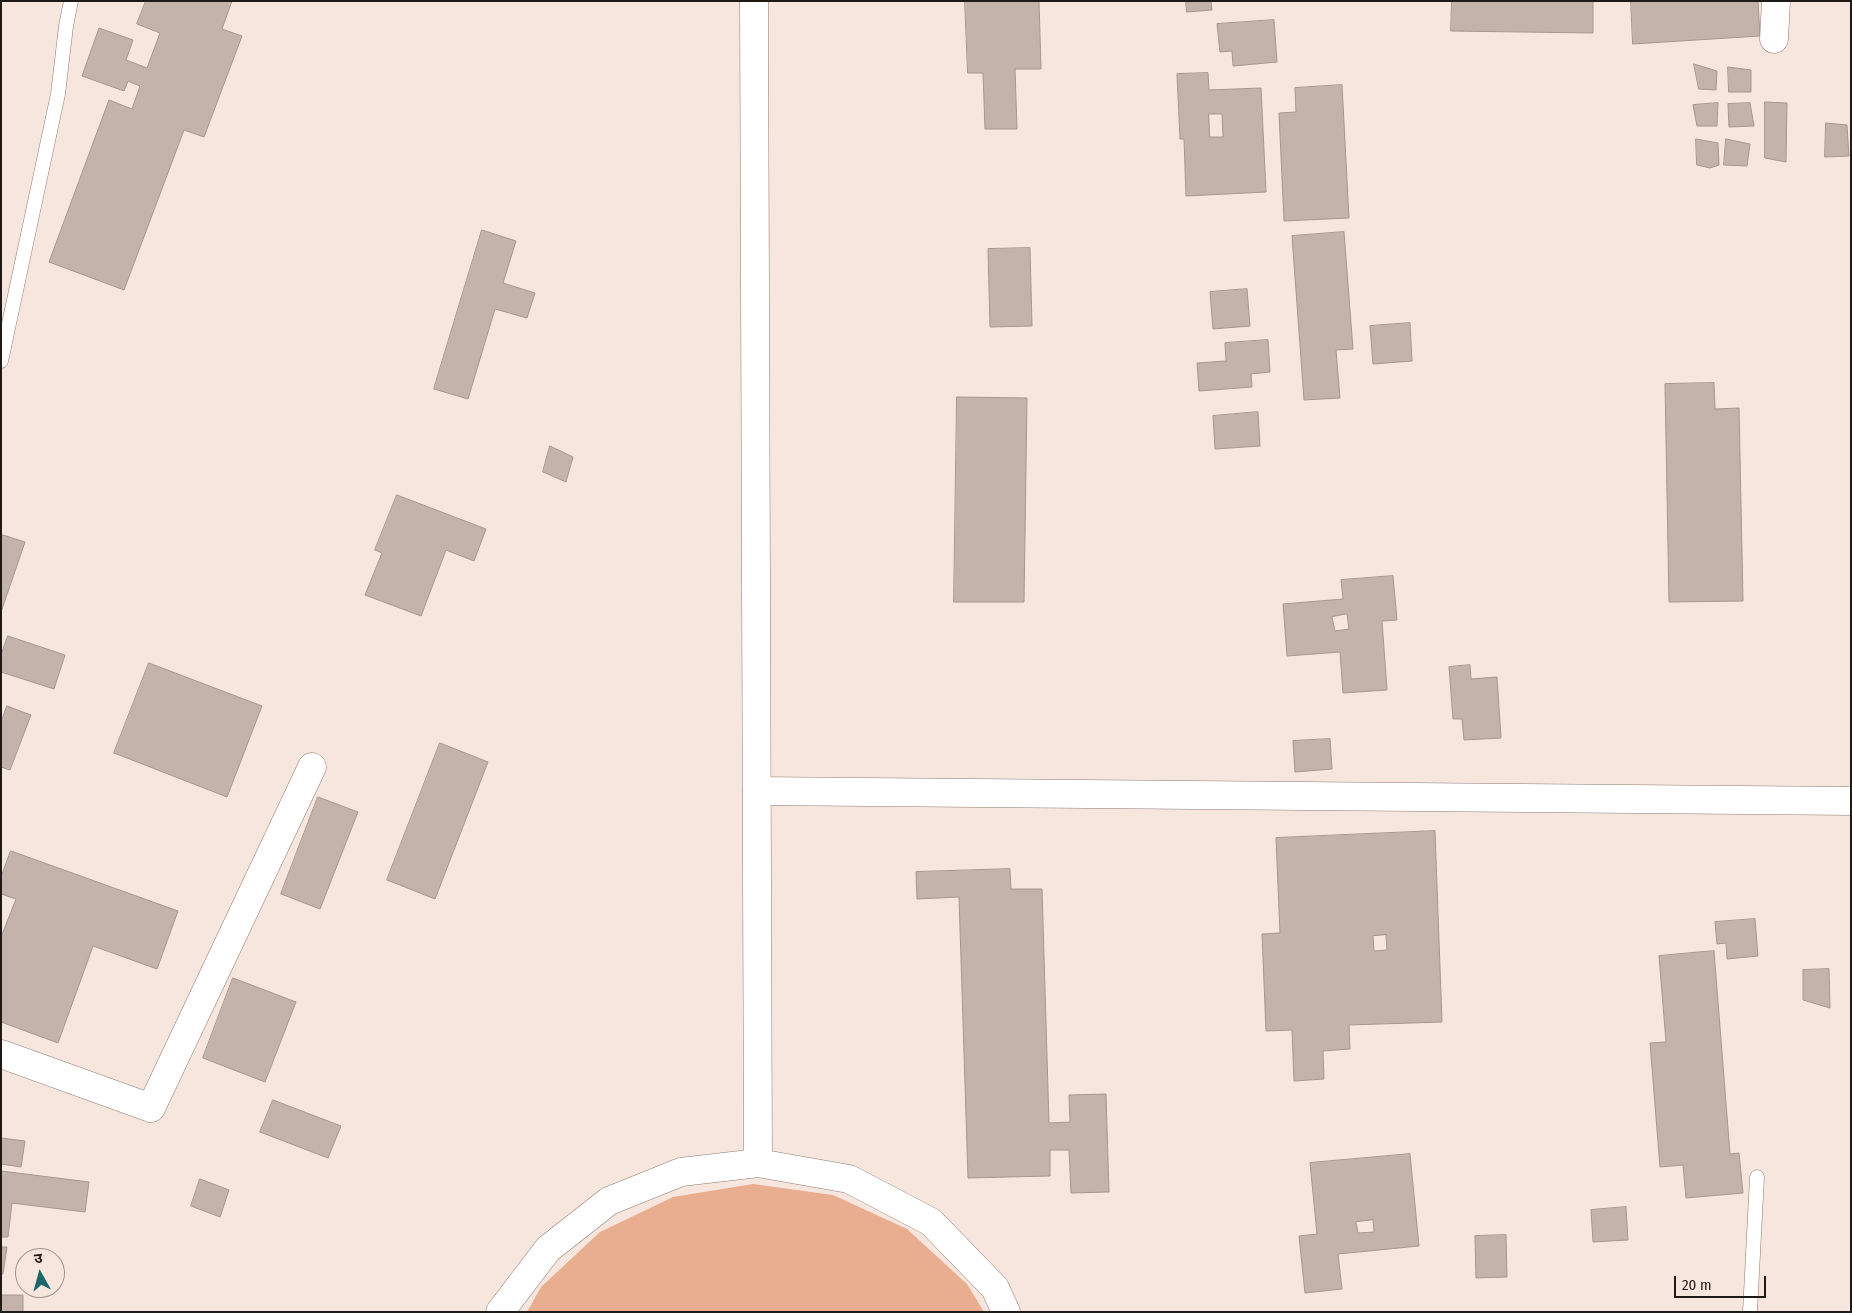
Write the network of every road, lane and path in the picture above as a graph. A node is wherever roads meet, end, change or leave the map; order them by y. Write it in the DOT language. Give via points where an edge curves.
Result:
graph roads {
  1 [pos="71,1"];
  2 [pos="754,1"];
  3 [pos="1776,1"];
  4 [pos="1774,39"];
  5 [pos="2,354"];
  6 [pos="312,767"];
  7 [pos="757,791"];
  8 [pos="1851,801"];
  9 [pos="1,1054"];
  10 [pos="758,1163"];
  11 [pos="1756,1177"];
  12 [pos="500,1312"];
  13 [pos="1006,1312"];
  14 [pos="1750,1312"];
  1 -- 5 [label="lane" via="58,94"];
  2 -- 7 [label="street"];
  3 -- 4 [label="street"];
  6 -- 9 [label="street" via="151,1108"];
  7 -- 8 [label="street"];
  7 -- 10 [label="street"];
  10 -- 12 [label="street" via="681,1172 609,1201 548,1249"];
  10 -- 13 [label="street" via="849,1179 931,1222 995,1288"];
  11 -- 14 [label="lane"];
}
